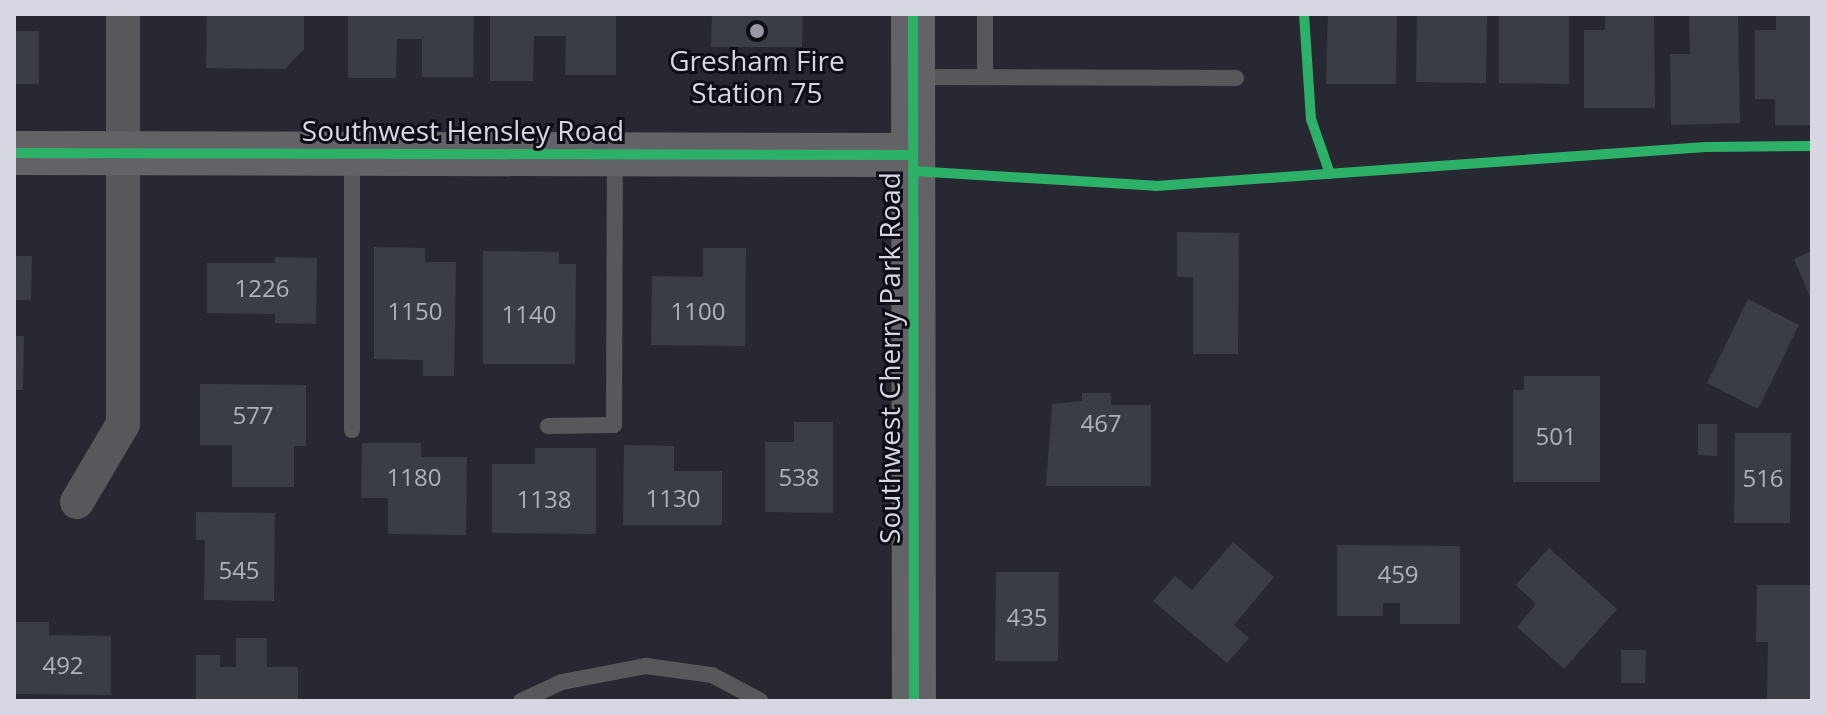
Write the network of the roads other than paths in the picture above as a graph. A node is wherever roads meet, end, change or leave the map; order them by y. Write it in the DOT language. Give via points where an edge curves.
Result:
graph roads {
  1 [pos="123,14"];
  2 [pos="913,14"];
  3 [pos="985,14"];
  4 [pos="913,77"];
  5 [pos="985,77"];
  6 [pos="1236,78"];
  7 [pos="14,153"];
  8 [pos="123,154"];
  9 [pos="352,155"];
  10 [pos="615,155"];
  11 [pos="913,155"];
  12 [pos="548,426"];
  13 [pos="352,430"];
  14 [pos="77,502"];
  15 [pos="523,700"];
  16 [pos="761,701"];
  17 [pos="914,701"];
  1 -- 8 [label="street"];
  2 -- 4 [label="street, Southwest Cherry Park Road"];
  3 -- 5 [label="lane"];
  4 -- 5 [label="lane"];
  4 -- 11 [label="street, Southwest Cherry Park Road"];
  5 -- 6 [label="lane"];
  7 -- 8 [label="street, Southwest Hensley Road"];
  8 -- 9 [label="street, Southwest Hensley Road"];
  8 -- 14 [label="street" via="123,424"];
  9 -- 10 [label="street, Southwest Hensley Road"];
  9 -- 13 [label="lane"];
  10 -- 11 [label="street, Southwest Hensley Road"];
  10 -- 12 [label="lane" via="614,425"];
  11 -- 17 [label="street, Southwest Cherry Park Road"];
  15 -- 16 [label="lane" via="616,667 646,666 712,675"];
}
